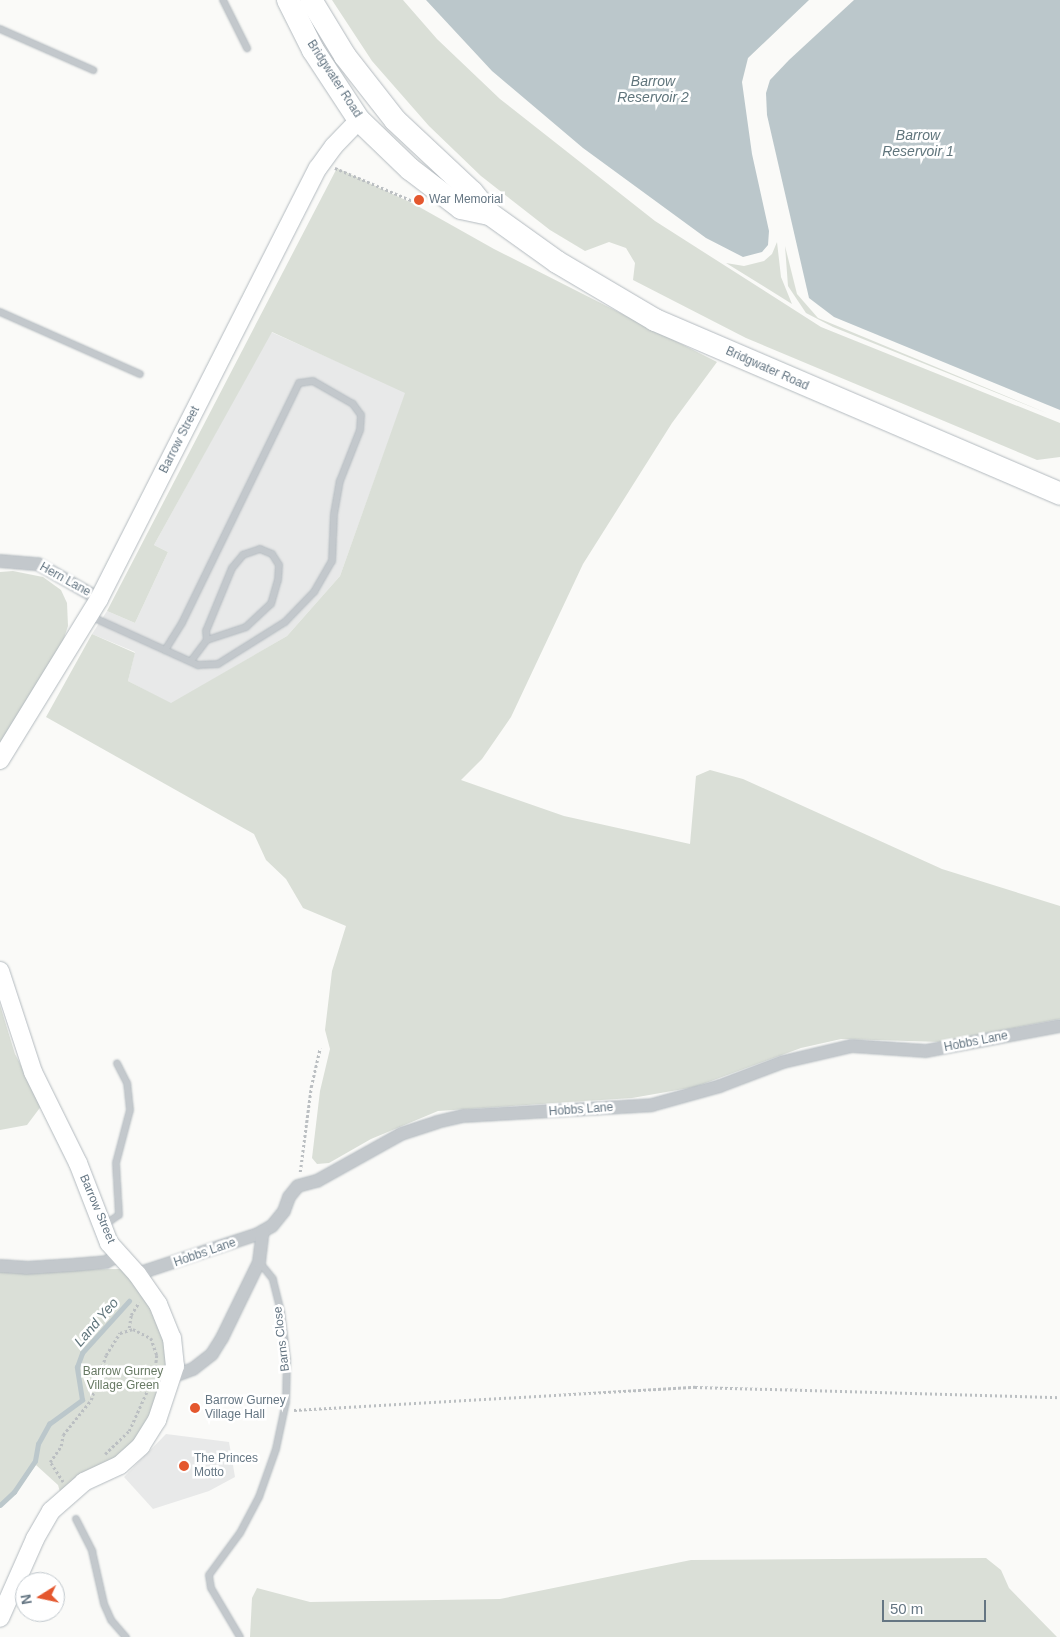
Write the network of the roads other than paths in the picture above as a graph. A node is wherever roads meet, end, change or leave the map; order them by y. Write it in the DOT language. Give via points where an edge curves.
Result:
graph roads {
  1 [pos="223,0"];
  2 [pos="288,0"];
  3 [pos="311,0"];
  4 [pos="0,28"];
  5 [pos="247,48"];
  6 [pos="345,56"];
  7 [pos="93,70"];
  8 [pos="359,120"];
  9 [pos="395,120"];
  10 [pos="472,192"];
  11 [pos="490,214"];
  12 [pos="0,312"];
  13 [pos="140,374"];
  14 [pos="1060,494"];
  15 [pos="0,561"];
  16 [pos="98,599"];
  17 [pos="89,616"];
  18 [pos="207,640"];
  19 [pos="165,650"];
  20 [pos="191,661"];
  21 [pos="0,760"];
  22 [pos="0,971"];
  23 [pos="1060,1026"];
  24 [pos="117,1063"];
  25 [pos="102,1226"];
  26 [pos="264,1231"];
  27 [pos="119,1255"];
  28 [pos="259,1262"];
  29 [pos="0,1266"];
  30 [pos="137,1274"];
  31 [pos="172,1377"];
  32 [pos="76,1519"];
  33 [pos="0,1618"];
  34 [pos="126,1637"];
  35 [pos="240,1637"];
  1 -- 5 [label="lane"];
  2 -- 8 [label="highway, Bridgwater Road" via="313,50"];
  3 -- 6 [label="highway, Bridgwater Road"];
  4 -- 7 [label="lane"];
  6 -- 8 [label="highway" via="365,98 366,110"];
  6 -- 9 [label="highway, Bridgwater Road"];
  6 -- 10 [label="highway" via="364,69 402,115 461,174"];
  8 -- 9 [label="highway"];
  8 -- 11 [label="highway, Bridgwater Road" via="396,158 460,208"];
  8 -- 16 [label="main road, Barrow Street" via="322,163"];
  9 -- 10 [label="highway, Bridgwater Road"];
  10 -- 11 [label="highway, Bridgwater Road"];
  11 -- 14 [label="highway, Bridgwater Road" via="599,290 655,320"];
  12 -- 13 [label="lane"];
  15 -- 16 [label="street, Hern Lane" via="38,564"];
  16 -- 17 [label="main road, Barrow Street"];
  17 -- 19 [label="lane"];
  17 -- 21 [label="main road, Barrow Street"];
  18 -- 18 [label="lane" via="246,627 271,604 279,565 272,554 260,549 243,555 232,568 206,631"];
  18 -- 20 [label="lane"];
  19 -- 20 [label="lane"];
  19 -- 20 [label="lane" via="182,623 299,382 313,380 353,404 360,415 360,430 340,481 334,514 332,561 314,592 285,622 218,664 198,665"];
  22 -- 25 [label="main road, Barrow Street" via="27,1057 78,1163"];
  23 -- 26 [label="street, Hobbs Lane" via="926,1051 852,1046 782,1062 712,1089 652,1106 464,1116 436,1122 401,1134 316,1181 298,1186 284,1211"];
  24 -- 25 [label="lane" via="127,1083 130,1110 116,1163 119,1215"];
  25 -- 27 [label="main road, Barrow Street"];
  26 -- 28 [label="street"];
  26 -- 30 [label="street, Hobbs Lane" via="201,1255"];
  27 -- 29 [label="street" via="106,1262 26,1268"];
  27 -- 30 [label="main road, Barrow Street"];
  28 -- 31 [label="street" via="212,1354 193,1368"];
  28 -- 35 [label="lane, Barns Close" via="273,1279 281,1312 287,1360 285,1411 259,1498 240,1533 209,1575 211,1588"];
  30 -- 31 [label="main road, Barrow Street" via="149,1289 172,1338"];
  31 -- 33 [label="main road, Barrow Street" via="157,1420 142,1446 120,1464 84,1482 67,1484 42,1525"];
  32 -- 34 [label="lane" via="92,1550 104,1604 111,1620"];
}
